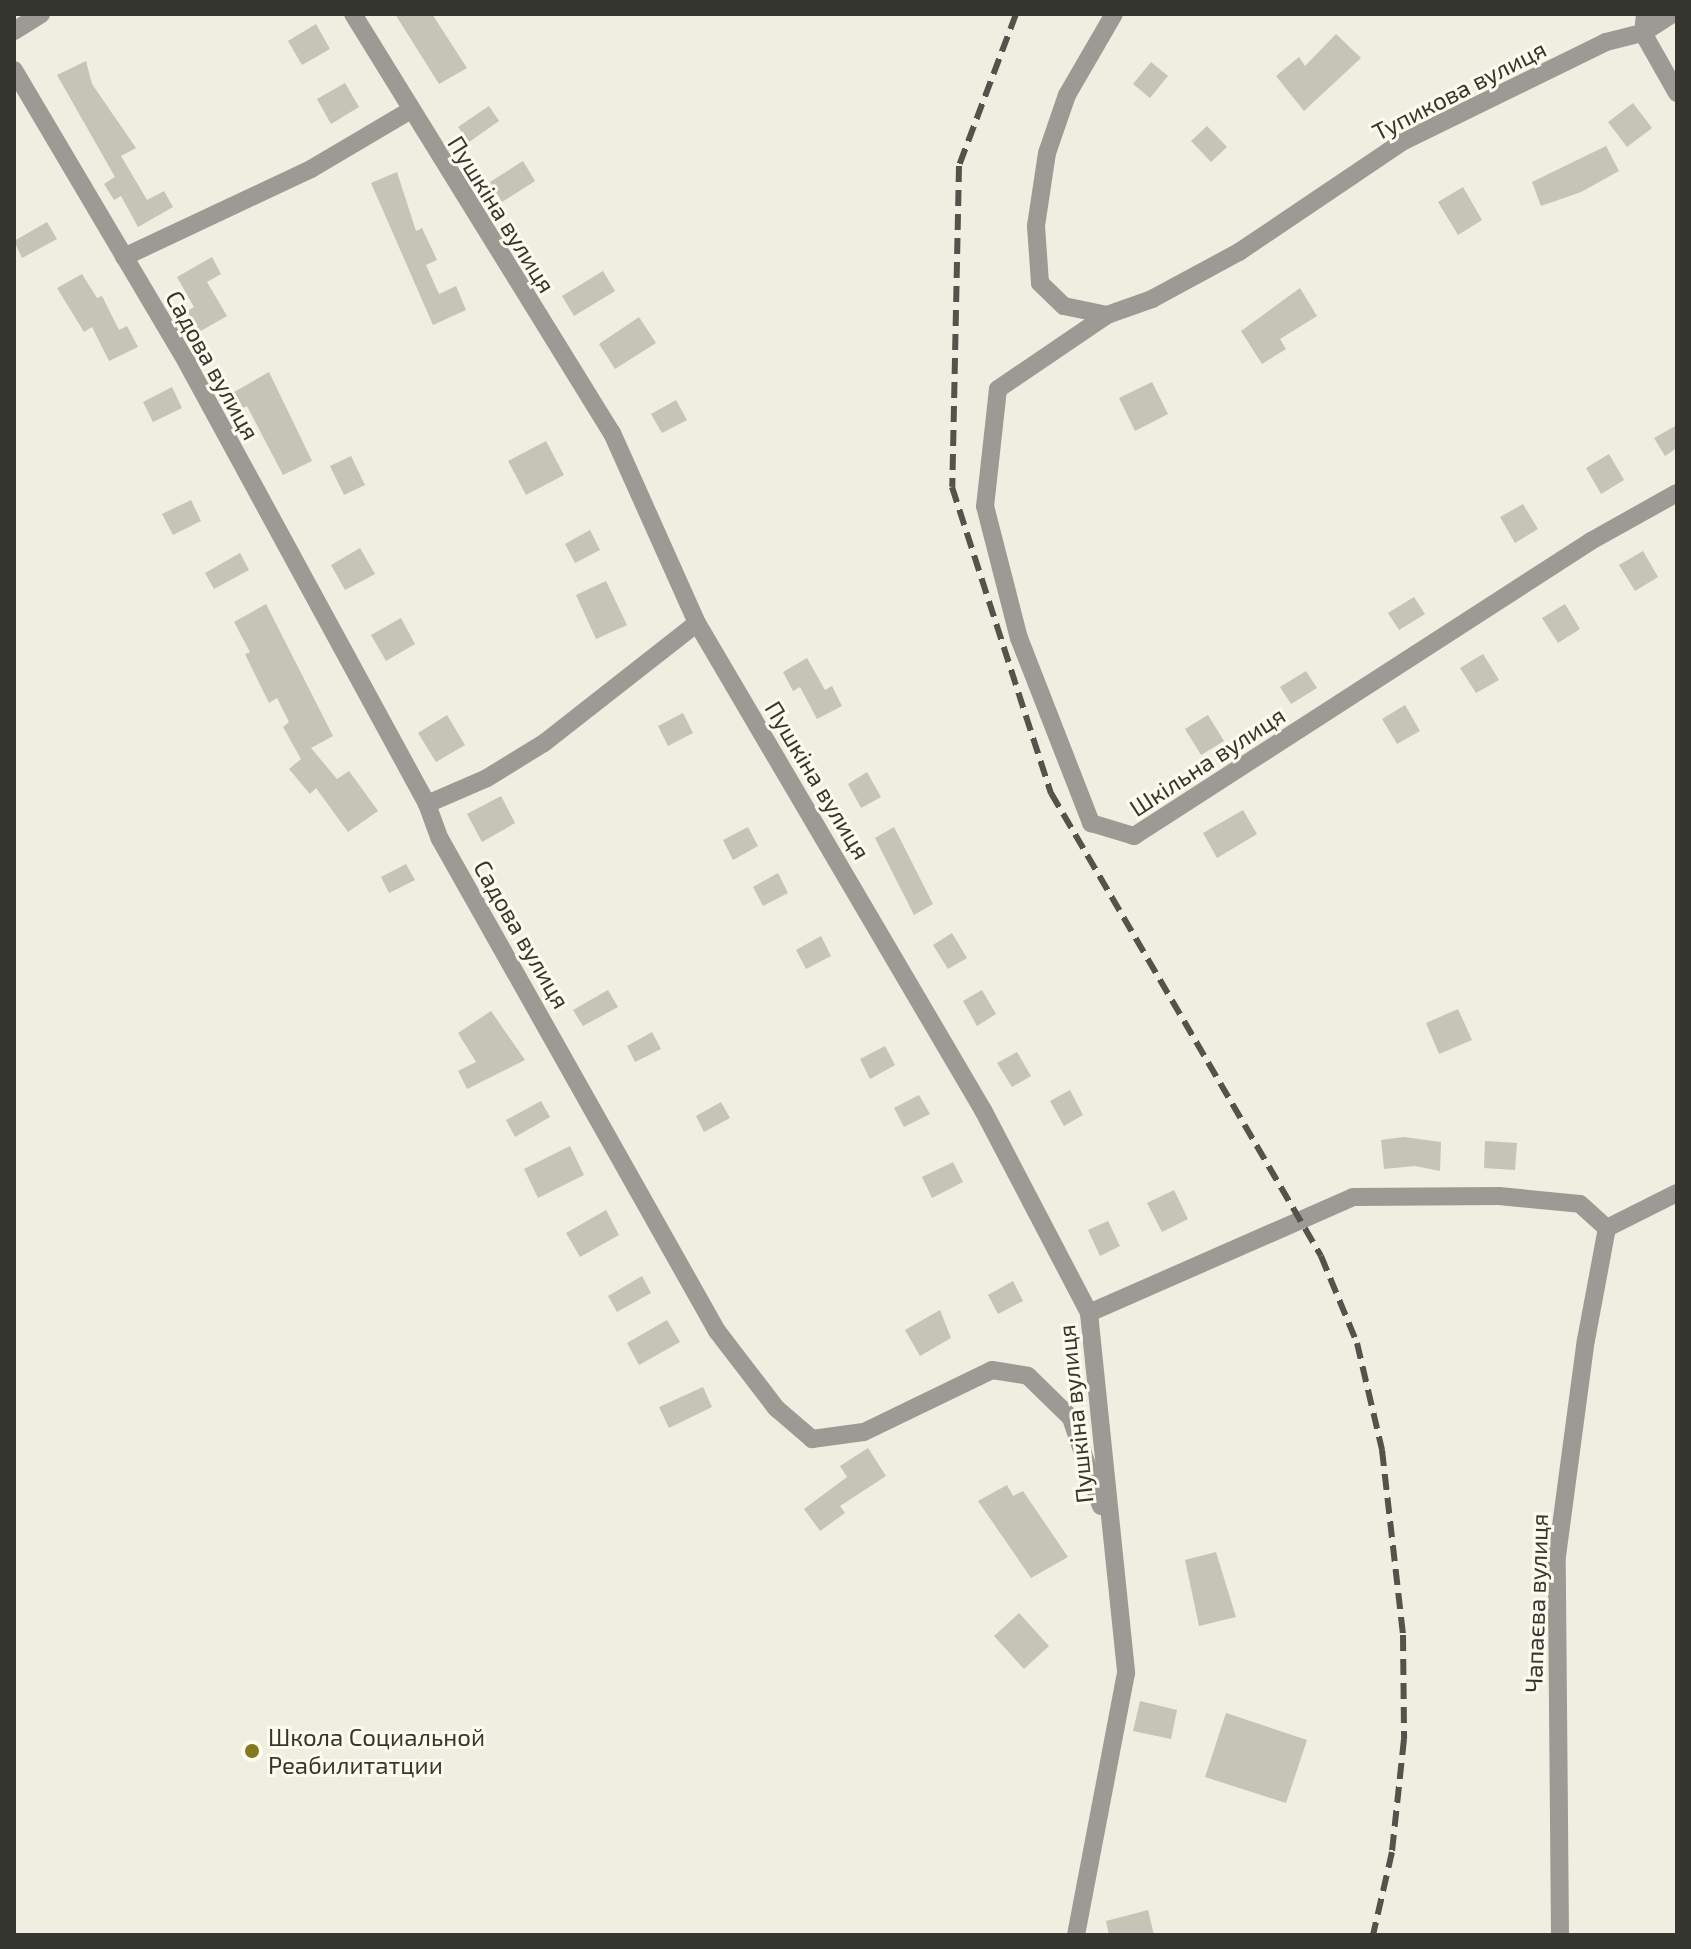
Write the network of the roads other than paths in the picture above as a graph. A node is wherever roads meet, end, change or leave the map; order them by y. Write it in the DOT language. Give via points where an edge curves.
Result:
graph roads {
  1 [pos="41,14"];
  2 [pos="353,14"];
  3 [pos="1114,14"];
  4 [pos="1672,14"];
  5 [pos="1644,23"];
  6 [pos="14,31"];
  7 [pos="14,70"];
  8 [pos="1677,93"];
  9 [pos="409,111"];
  10 [pos="124,257"];
  11 [pos="1107,315"];
  12 [pos="1677,493"];
  13 [pos="697,623"];
  14 [pos="427,804"];
  15 [pos="1677,1193"];
  16 [pos="1607,1228"];
  17 [pos="1089,1313"];
  18 [pos="1112,1537"];
  19 [pos="1076,1935"];
  20 [pos="1560,1935"];
  1 -- 6 [label="street"];
  2 -- 9 [label="street, Пушкіна вулиця"];
  3 -- 11 [label="street" via="1067,95 1047,153 1036,226 1040,283 1064,306"];
  4 -- 5 [label="street, Тупикова вулиця"];
  5 -- 8 [label="street"];
  5 -- 11 [label="street, Тупикова вулиця" via="1402,142 1239,252 1152,299"];
  7 -- 10 [label="street, Садова вулиця"];
  9 -- 10 [label="street" via="311,169"];
  9 -- 13 [label="street, Пушкіна вулиця" via="612,433"];
  10 -- 14 [label="street, Садова вулиця"];
  11 -- 12 [label="street, Шкільна вулиця" via="998,389 985,506 1019,638 1091,823 1134,836 1591,541"];
  13 -- 14 [label="street" via="544,743 487,778"];
  13 -- 17 [label="street, Пушкіна вулиця" via="976,1097"];
  14 -- 18 [label="street, Садова вулиця" via="440,839 709,1318 776,1408 812,1439 864,1432 992,1370 1028,1376 1071,1418"];
  15 -- 16 [label="street"];
  16 -- 17 [label="street" via="1580,1204 1499,1196 1353,1197"];
  16 -- 20 [label="street, Чапаєва вулиця" via="1557,1556"];
  17 -- 18 [label="street, Пушкіна вулиця"];
  18 -- 19 [label="street, Пушкіна вулиця" via="1126,1673"];
}
